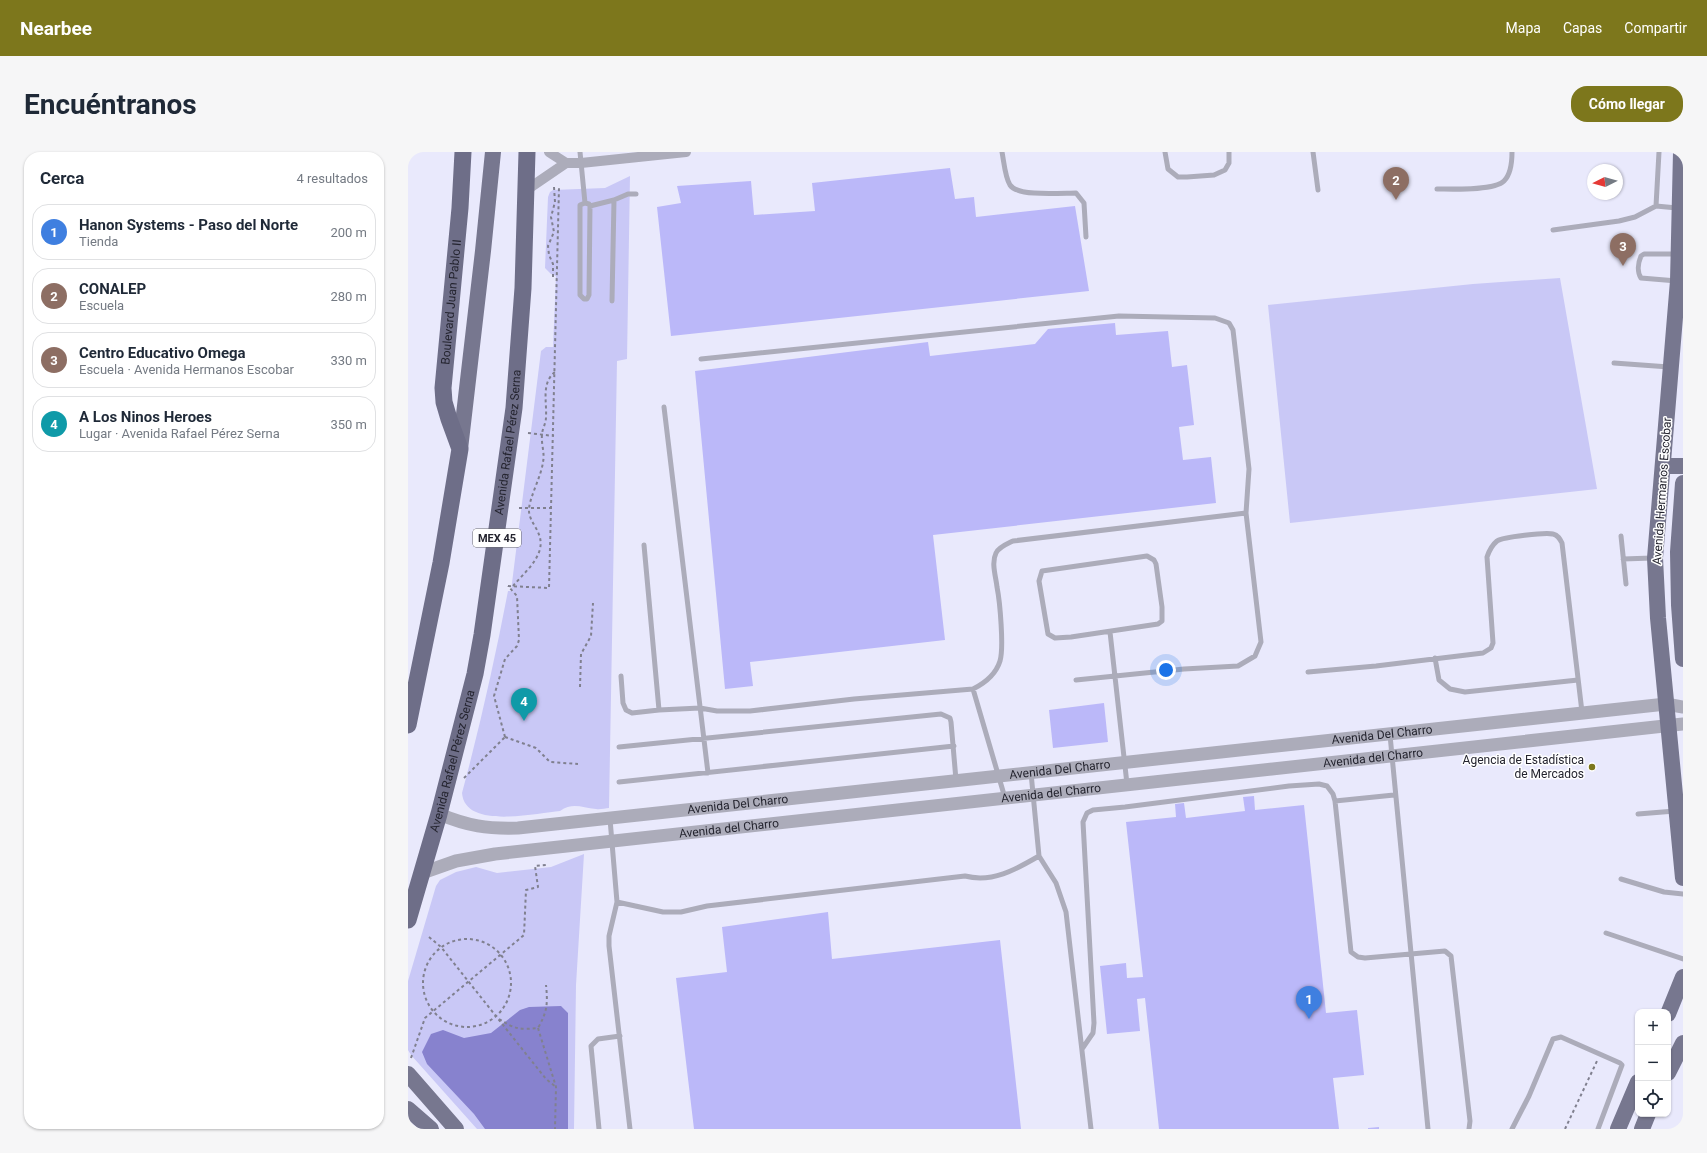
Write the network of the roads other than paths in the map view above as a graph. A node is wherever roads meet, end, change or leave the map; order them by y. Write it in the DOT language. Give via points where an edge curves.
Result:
graph roads {
  1 [pos="463,152"];
  2 [pos="493,152"];
  3 [pos="527,152"];
  4 [pos="549,152"];
  5 [pos="580,152"];
  6 [pos="686,152"];
  7 [pos="1002,152"];
  8 [pos="1164,152"];
  9 [pos="1229,152"];
  10 [pos="1313,152"];
  11 [pos="1512,152"];
  12 [pos="1659,152"];
  13 [pos="1682,152"];
  14 [pos="566,163"];
  15 [pos="581,163"];
  16 [pos="1437,189"];
  17 [pos="1318,190"];
  18 [pos="525,191"];
  19 [pos="636,194"];
  20 [pos="614,200"];
  21 [pos="584,203"];
  22 [pos="590,206"];
  23 [pos="1656,206"];
  24 [pos="1681,208"];
  25 [pos="1553,230"];
  26 [pos="1086,237"];
  27 [pos="1679,254"];
  28 [pos="1678,281"];
  29 [pos="612,301"];
  30 [pos="701,359"];
  31 [pos="1614,363"];
  32 [pos="1672,367"];
  33 [pos="664,407"];
  34 [pos="460,449"];
  35 [pos="1663,466"];
  36 [pos="1683,466"];
  37 [pos="1683,483"];
  38 [pos="1246,513"];
  39 [pos="1621,536"];
  40 [pos="644,545"];
  41 [pos="1656,558"];
  42 [pos="1623,559"];
  43 [pos="1626,584"];
  44 [pos="1110,632"];
  45 [pos="1435,658"];
  46 [pos="1683,659"];
  47 [pos="1308,672"];
  48 [pos="622,676"];
  49 [pos="1114,676"];
  50 [pos="1076,680"];
  51 [pos="1578,680"];
  52 [pos="973,689"];
  53 [pos="1666,704"];
  54 [pos="1683,707"];
  55 [pos="700,708"];
  56 [pos="659,710"];
  57 [pos="1582,714"];
  58 [pos="408,725"];
  59 [pos="1675,725"];
  60 [pos="1390,734"];
  61 [pos="1585,735"];
  62 [pos="704,739"];
  63 [pos="954,746"];
  64 [pos="619,747"];
  65 [pos="1392,756"];
  66 [pos="1125,762"];
  67 [pos="708,773"];
  68 [pos="1031,773"];
  69 [pos="999,776"];
  70 [pos="956,781"];
  71 [pos="619,782"];
  72 [pos="1127,785"];
  73 [pos="1394,795"];
  74 [pos="1033,796"];
  75 [pos="1005,799"];
  76 [pos="1335,801"];
  77 [pos="1680,810"];
  78 [pos="439,814"];
  79 [pos="1638,814"];
  80 [pos="610,819"];
  81 [pos="612,842"];
  82 [pos="1039,856"];
  83 [pos="422,873"];
  84 [pos="1683,878"];
  85 [pos="1621,879"];
  86 [pos="1683,894"];
  87 [pos="617,902"];
  88 [pos="409,920"];
  89 [pos="1606,933"];
  90 [pos="1410,954"];
  91 [pos="1683,959"];
  92 [pos="1683,977"];
  93 [pos="1670,1009"];
  94 [pos="620,1036"];
  95 [pos="1683,1043"];
  96 [pos="1082,1049"];
  97 [pos="409,1066"];
  98 [pos="1671,1067"];
  99 [pos="1635,1089"];
  100 [pos="408,1109"];
  101 [pos="431,1129"];
  102 [pos="456,1129"];
  103 [pos="599,1129"];
  104 [pos="630,1129"];
  105 [pos="1091,1129"];
  106 [pos="1428,1129"];
  107 [pos="1469,1129"];
  108 [pos="1512,1129"];
  109 [pos="1598,1129"];
  110 [pos="1618,1129"];
  1 -- 34 [label="highway, Boulevard Juan Pablo II" via="443,388 446,408"];
  2 -- 34 [label="main road"];
  3 -- 18 [label="highway, Avenida Rafael Pérez Serna / MEX 45"];
  4 -- 14 [label="street"];
  5 -- 15 [label="lane"];
  6 -- 15 [label="street"];
  7 -- 26 [label="lane" via="1009,184 1015,190 1076,193 1084,204"];
  8 -- 9 [label="lane" via="1168,169 1178,176 1187,177 1214,175 1225,170 1229,163"];
  10 -- 17 [label="lane"];
  11 -- 16 [label="lane" via="1509,176 1503,182 1479,188"];
  12 -- 23 [label="lane"];
  13 -- 24 [label="main road, Avenida Hermanos Escobar"];
  14 -- 15 [label="street"];
  14 -- 18 [label="street"];
  15 -- 21 [label="lane"];
  18 -- 78 [label="highway, Avenida Rafael Pérez Serna / MEX 45" via="523,288 515,393 500,513 475,674"];
  19 -- 20 [label="lane" via="628,194"];
  20 -- 22 [label="lane"];
  20 -- 29 [label="lane"];
  21 -- 22 [label="lane"];
  21 -- 22 [label="lane" via="580,205 580,295 584,299 589,295"];
  23 -- 24 [label="lane"];
  23 -- 25 [label="lane" via="1620,222"];
  24 -- 27 [label="main road, Avenida Hermanos Escobar"];
  27 -- 28 [label="main road, Avenida Hermanos Escobar"];
  27 -- 28 [label="lane" via="1649,253 1641,256 1639,261 1639,274 1642,278"];
  28 -- 32 [label="main road, Avenida Hermanos Escobar"];
  30 -- 38 [label="lane" via="1119,316 1223,320 1229,323 1233,330 1235,345 1249,469"];
  31 -- 32 [label="lane"];
  32 -- 35 [label="main road, Avenida Hermanos Escobar"];
  33 -- 55 [label="lane"];
  34 -- 58 [label="highway" via="441,563"];
  35 -- 36 [label="main road"];
  35 -- 41 [label="main road, Avenida Hermanos Escobar"];
  37 -- 46 [label="main road, Avenida Hermanos Escobar" via="1678,552"];
  38 -- 49 [label="lane" via="1261,642 1255,656 1238,666"];
  38 -- 52 [label="lane" via="1013,541 1006,544 999,549 994,560 999,595 1000,662 986,683"];
  39 -- 42 [label="lane"];
  40 -- 56 [label="lane"];
  41 -- 42 [label="lane"];
  41 -- 53 [label="main road, Avenida Hermanos Escobar" via="1658,618"];
  42 -- 43 [label="lane"];
  44 -- 44 [label="lane" via="1154,626 1161,622 1162,607 1154,560 1147,556 1042,571 1039,581 1048,634 1054,638"];
  44 -- 49 [label="lane"];
  45 -- 47 [label="lane"];
  45 -- 51 [label="lane" via="1439,680 1450,689 1465,692"];
  45 -- 51 [label="lane" via="1483,653 1491,648 1493,643 1487,557 1498,540 1554,534 1562,543"];
  48 -- 56 [label="lane" via="623,702 626,710 632,713"];
  49 -- 50 [label="lane"];
  49 -- 66 [label="lane"];
  51 -- 57 [label="lane"];
  52 -- 55 [label="lane" via="750,711 717,712"];
  52 -- 69 [label="lane"];
  53 -- 54 [label="street, Avenida Del Charro"];
  53 -- 57 [label="street, Avenida Del Charro"];
  53 -- 59 [label="main road, Avenida Hermanos Escobar"];
  55 -- 56 [label="lane"];
  55 -- 62 [label="lane"];
  57 -- 60 [label="street, Avenida Del Charro"];
  57 -- 61 [label="street"];
  59 -- 61 [label="street, Avenida del Charro"];
  59 -- 77 [label="main road, Avenida Hermanos Escobar"];
  60 -- 65 [label="lane"];
  60 -- 66 [label="street, Avenida Del Charro"];
  61 -- 65 [label="street, Avenida del Charro"];
  62 -- 63 [label="lane" via="942,714 950,718"];
  62 -- 64 [label="lane"];
  62 -- 67 [label="lane"];
  63 -- 67 [label="lane"];
  63 -- 70 [label="lane"];
  65 -- 72 [label="street, Avenida del Charro"];
  65 -- 73 [label="lane"];
  66 -- 68 [label="street, Avenida Del Charro"];
  66 -- 72 [label="lane"];
  67 -- 71 [label="lane"];
  68 -- 69 [label="street, Avenida Del Charro"];
  68 -- 74 [label="lane"];
  69 -- 70 [label="street, Avenida Del Charro"];
  69 -- 75 [label="lane"];
  70 -- 80 [label="street, Avenida Del Charro"];
  72 -- 74 [label="street, Avenida del Charro"];
  73 -- 76 [label="lane"];
  73 -- 90 [label="lane"];
  74 -- 75 [label="street, Avenida del Charro"];
  74 -- 82 [label="lane"];
  75 -- 81 [label="street, Avenida del Charro"];
  76 -- 90 [label="lane" via="1351,952 1358,957 1366,958"];
  76 -- 96 [label="lane" via="1331,789 1319,784 1093,810 1087,813 1083,828 1094,1023 1093,1033"];
  77 -- 79 [label="lane"];
  77 -- 84 [label="main road, Avenida Hermanos Escobar"];
  78 -- 80 [label="street, Avenida Del Charro" via="472,826 500,829"];
  78 -- 83 [label="highway, Avenida Rafael Pérez Serna / MEX 45"];
  80 -- 81 [label="lane"];
  81 -- 83 [label="street, Avenida del Charro" via="474,857"];
  81 -- 87 [label="lane"];
  82 -- 87 [label="lane" via="998,877 965,876 707,906 681,912 663,912"];
  82 -- 96 [label="lane" via="1056,883 1066,912"];
  83 -- 88 [label="highway, Avenida Rafael Pérez Serna / MEX 45"];
  85 -- 86 [label="lane" via="1664,892"];
  87 -- 94 [label="lane" via="609,946"];
  89 -- 91 [label="lane"];
  90 -- 106 [label="lane"];
  90 -- 107 [label="lane" via="1445,951 1451,956"];
  92 -- 93 [label="main road"];
  94 -- 103 [label="lane" via="598,1039 591,1046"];
  94 -- 104 [label="lane"];
  95 -- 98 [label="main road"];
  96 -- 105 [label="lane"];
  97 -- 102 [label="main road"];
  99 -- 110 [label="main road"];
  100 -- 101 [label="main road"];
  108 -- 109 [label="lane" via="1553,1039 1561,1037 1620,1063 1622,1069"];
}
